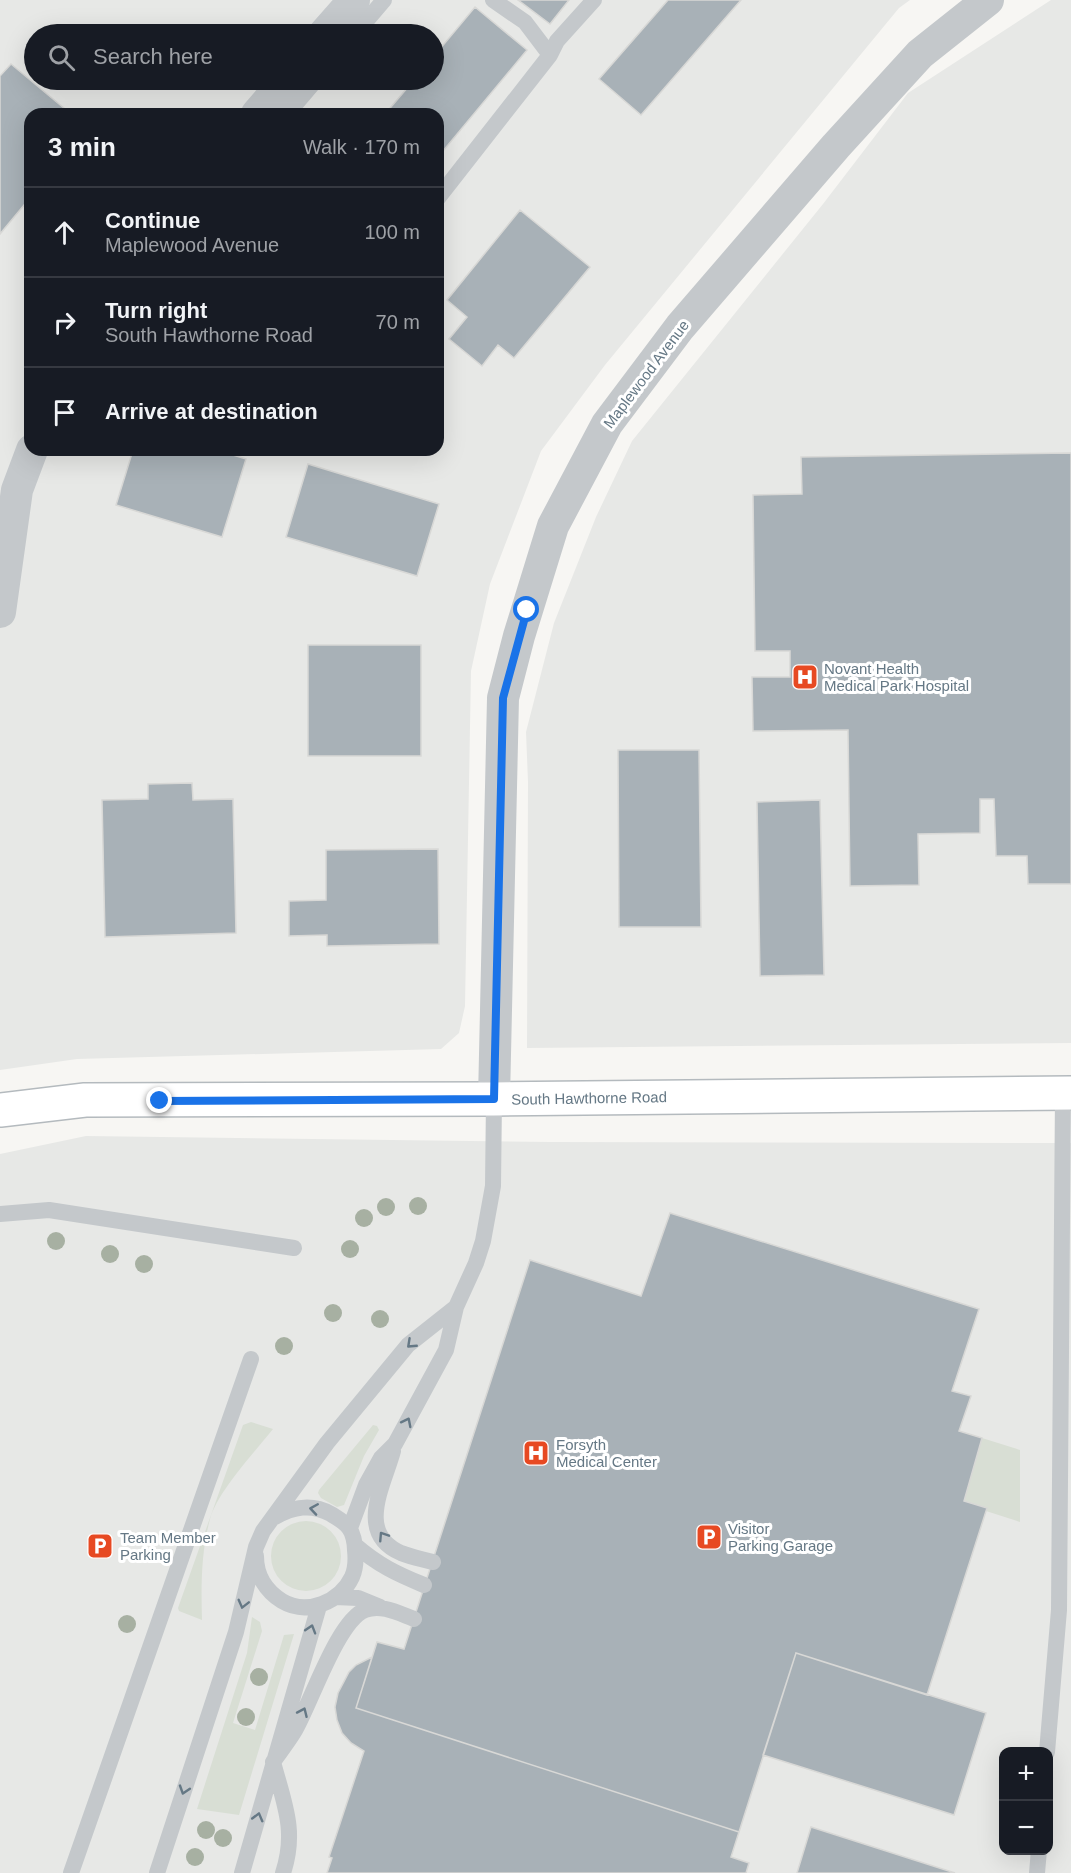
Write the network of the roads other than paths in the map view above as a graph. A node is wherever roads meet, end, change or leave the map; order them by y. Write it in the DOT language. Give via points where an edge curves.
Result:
graph roads {
  1 [pos="354,0"];
  2 [pos="384,0"];
  3 [pos="493,0"];
  4 [pos="594,0"];
  5 [pos="988,0"];
  6 [pos="333,24"];
  7 [pos="364,24"];
  8 [pos="550,55"];
  9 [pos="277,90"];
  10 [pos="307,90"];
  11 [pos="262,108"];
  12 [pos="292,108"];
  13 [pos="444,190"];
  14 [pos="30,456"];
  15 [pos="0,612"];
  16 [pos="1067,1093"];
  17 [pos="494,1099"];
  18 [pos="0,1110"];
  19 [pos="0,1214"];
  20 [pos="294,1248"];
  21 [pos="456,1306"];
  22 [pos="251,1359"];
  23 [pos="395,1444"];
  24 [pos="274,1518"];
  25 [pos="352,1537"];
  26 [pos="256,1547"];
  27 [pos="432,1562"];
  28 [pos="424,1585"];
  29 [pos="335,1597"];
  30 [pos="319,1606"];
  31 [pos="380,1607"];
  32 [pos="1065,1615"];
  33 [pos="414,1619"];
  34 [pos="1048,1747"];
  35 [pos="273,1762"];
  36 [pos="1039,1855"];
  37 [pos="71,1873"];
  38 [pos="157,1873"];
  39 [pos="242,1873"];
  40 [pos="283,1873"];
  41 [pos="1037,1873"];
  1 -- 6 [label="street"];
  2 -- 7 [label="lane"];
  3 -- 8 [label="lane" via="525,22"];
  4 -- 8 [label="lane" via="557,41"];
  5 -- 17 [label="street, Maplewood Avenue" via="920,54 680,327 607,424 553,526 503,698"];
  8 -- 13 [label="lane"];
  9 -- 11 [label="street"];
  10 -- 12 [label="lane"];
  14 -- 15 [label="street" via="17,490"];
  16 -- 17 [label="main road, South Hawthorne Road"];
  16 -- 32 [label="lane"];
  17 -- 18 [label="main road, South Hawthorne Road" via="85,1100"];
  17 -- 21 [label="lane" via="493,1186 483,1241"];
  19 -- 20 [label="lane" via="48,1210"];
  23 -- 21 [label="lane, one-way" via="446,1350"];
  21 -- 24 [label="lane, one-way" via="408,1345 314,1460"];
  22 -- 37 [label="lane"];
  23 -- 25 [label="lane" via="381,1458 366,1485"];
  27 -- 23 [label="lane, one-way" via="402,1554 380,1536 377,1528 376,1505"];
  25 -- 24 [label="lane, one-way" via="338,1518 323,1510 289,1509"];
  24 -- 26 [label="lane"];
  25 -- 28 [label="lane" via="375,1562"];
  25 -- 29 [label="lane" via="356,1562 352,1576"];
  26 -- 30 [label="lane" via="261,1581 272,1594 287,1603"];
  26 -- 38 [label="lane, one-way" via="236,1632"];
  29 -- 30 [label="lane"];
  29 -- 31 [label="lane" via="358,1598"];
  35 -- 30 [label="lane, one-way"];
  31 -- 33 [label="lane"];
  35 -- 31 [label="lane, one-way" via="295,1731 318,1679 353,1619"];
  32 -- 34 [label="lane"];
  39 -- 35 [label="lane, one-way"];
  35 -- 40 [label="lane" via="291,1836"];
  36 -- 41 [label="lane"];
}
